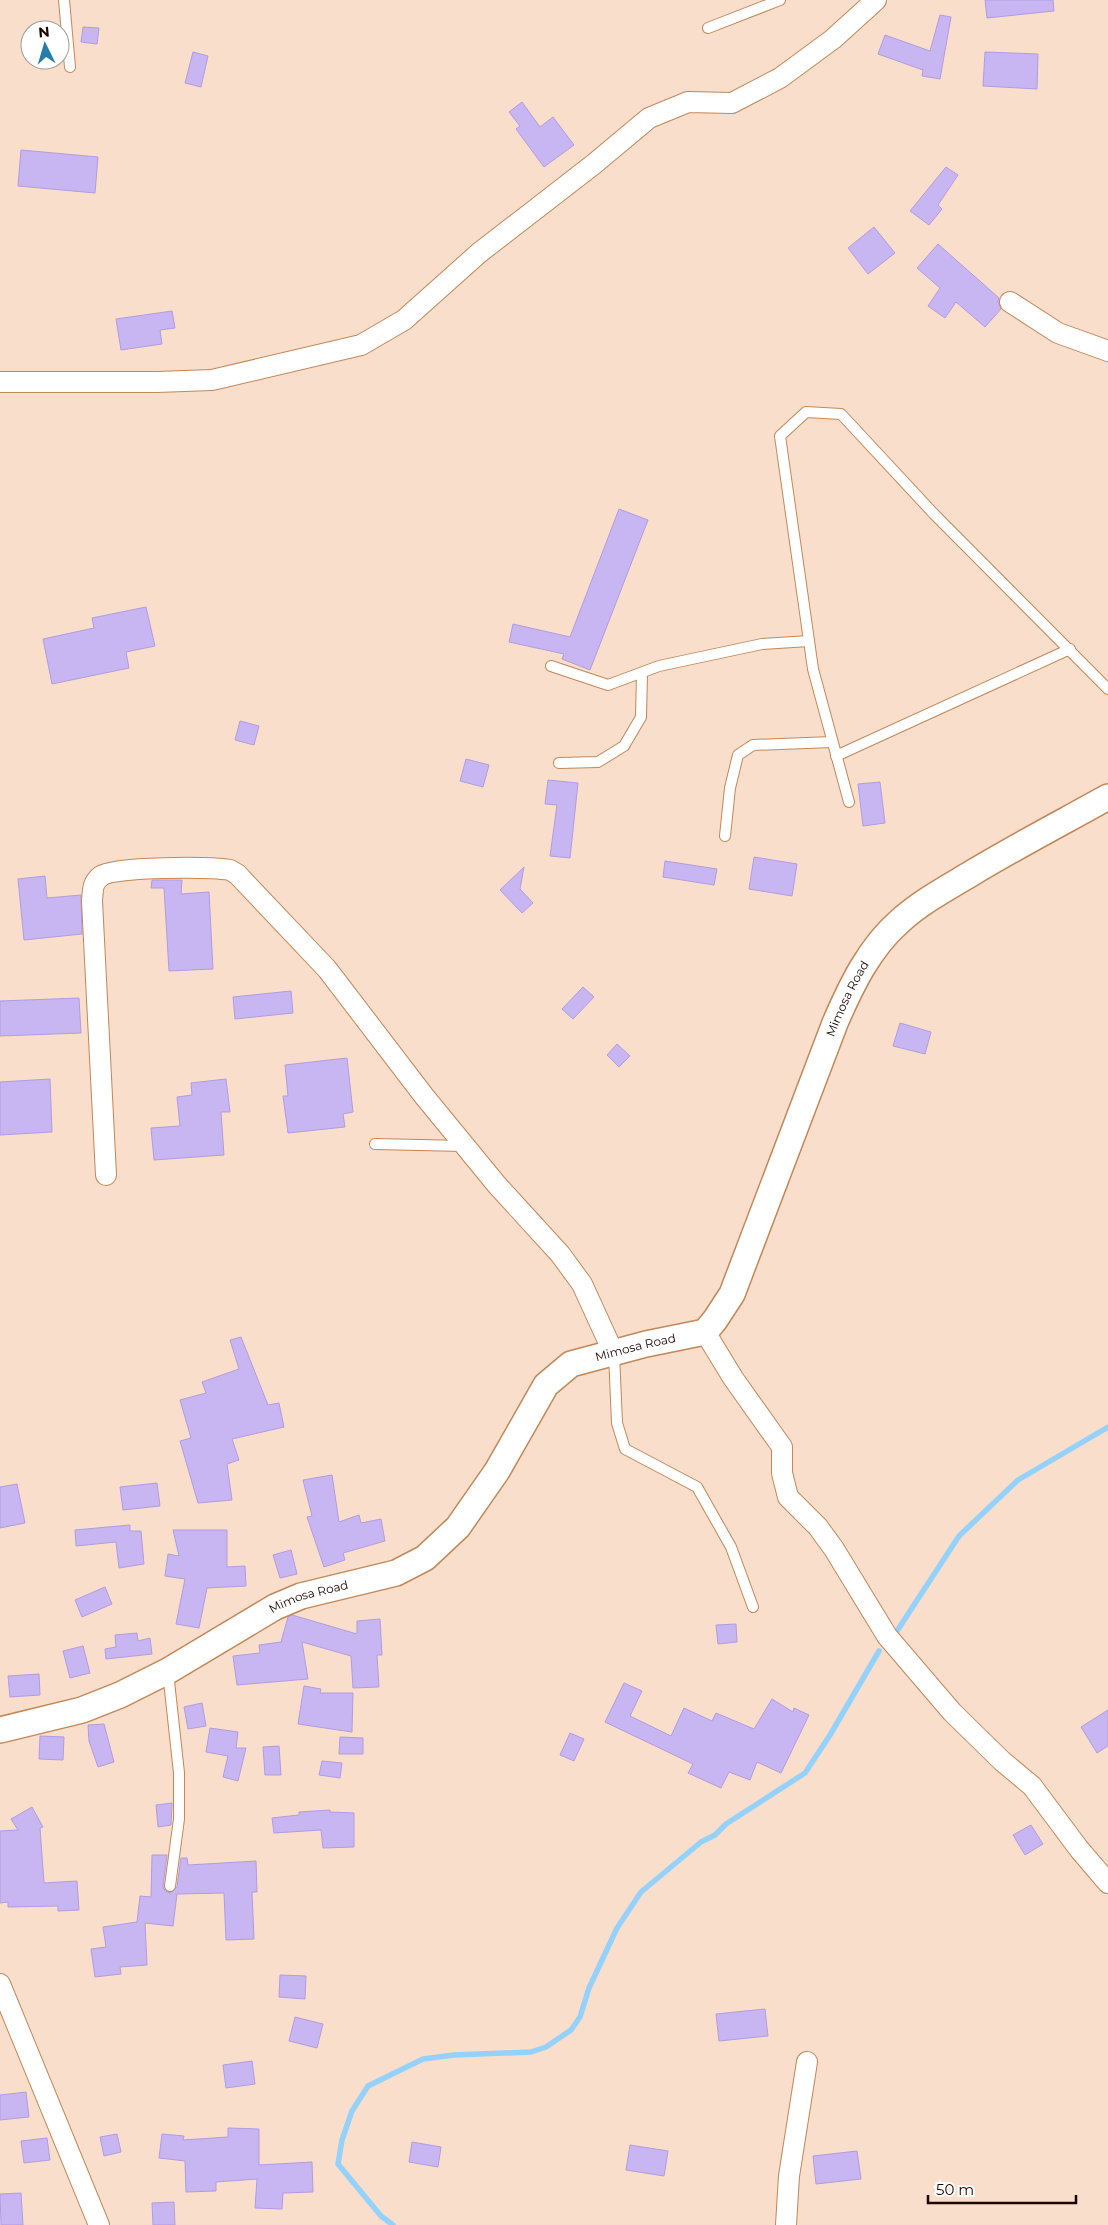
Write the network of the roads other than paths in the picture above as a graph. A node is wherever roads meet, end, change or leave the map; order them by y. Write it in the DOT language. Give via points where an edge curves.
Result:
graph roads {
  1 [pos="64,0"];
  2 [pos="780,0"];
  3 [pos="876,0"];
  4 [pos="66,20"];
  5 [pos="708,28"];
  6 [pos="1010,302"];
  7 [pos="1108,351"];
  8 [pos="0,382"];
  9 [pos="808,641"];
  10 [pos="1070,649"];
  11 [pos="551,666"];
  12 [pos="642,672"];
  13 [pos="1108,689"];
  14 [pos="832,742"];
  15 [pos="836,756"];
  16 [pos="559,763"];
  17 [pos="1108,797"];
  18 [pos="849,802"];
  19 [pos="725,836"];
  20 [pos="374,1144"];
  21 [pos="465,1146"];
  22 [pos="106,1175"];
  23 [pos="705,1332"];
  24 [pos="614,1354"];
  25 [pos="752,1607"];
  26 [pos="168,1671"];
  27 [pos="0,1730"];
  28 [pos="1108,1883"];
  29 [pos="170,1886"];
  30 [pos="0,1984"];
  31 [pos="807,2062"];
  32 [pos="99,2225"];
  33 [pos="786,2225"];
  1 -- 4 [label="lane"];
  2 -- 5 [label="lane"];
  3 -- 8 [label="street" via="833,39 780,78 732,103 688,102 649,118 479,253 404,320 362,345 212,380"];
  6 -- 7 [label="street" via="1058,333"];
  9 -- 10 [label="lane" via="780,436 806,412 841,414 934,514"];
  9 -- 12 [label="lane" via="762,644"];
  9 -- 14 [label="lane"];
  10 -- 13 [label="lane"];
  10 -- 15 [label="lane"];
  11 -- 12 [label="lane" via="608,685"];
  12 -- 16 [label="lane" via="641,718 624,746 598,762"];
  14 -- 15 [label="lane"];
  14 -- 19 [label="lane" via="753,745 738,755 730,788"];
  15 -- 18 [label="lane"];
  17 -- 23 [label="street, Mimosa Road" via="1010,850 926,901 899,922 874,950 852,984 835,1023 732,1294"];
  20 -- 21 [label="lane"];
  21 -- 22 [label="street" via="327,969 237,874 221,868 138,870 103,875 93,885"];
  21 -- 24 [label="street" via="560,1254 582,1284"];
  23 -- 24 [label="street, Mimosa Road"];
  23 -- 28 [label="street" via="732,1378 782,1447 782,1473 788,1497 834,1549 887,1636 952,1712 1032,1786"];
  24 -- 25 [label="lane" via="618,1423 626,1449 697,1487 732,1547"];
  24 -- 26 [label="street, Mimosa Road" via="572,1364 546,1385 497,1471 458,1527 425,1558 396,1573 301,1596 276,1607"];
  26 -- 27 [label="street, Mimosa Road" via="82,1710"];
  26 -- 29 [label="lane" via="179,1774 179,1819"];
  30 -- 32 [label="street"];
  31 -- 33 [label="street" via="789,2176"];
}
